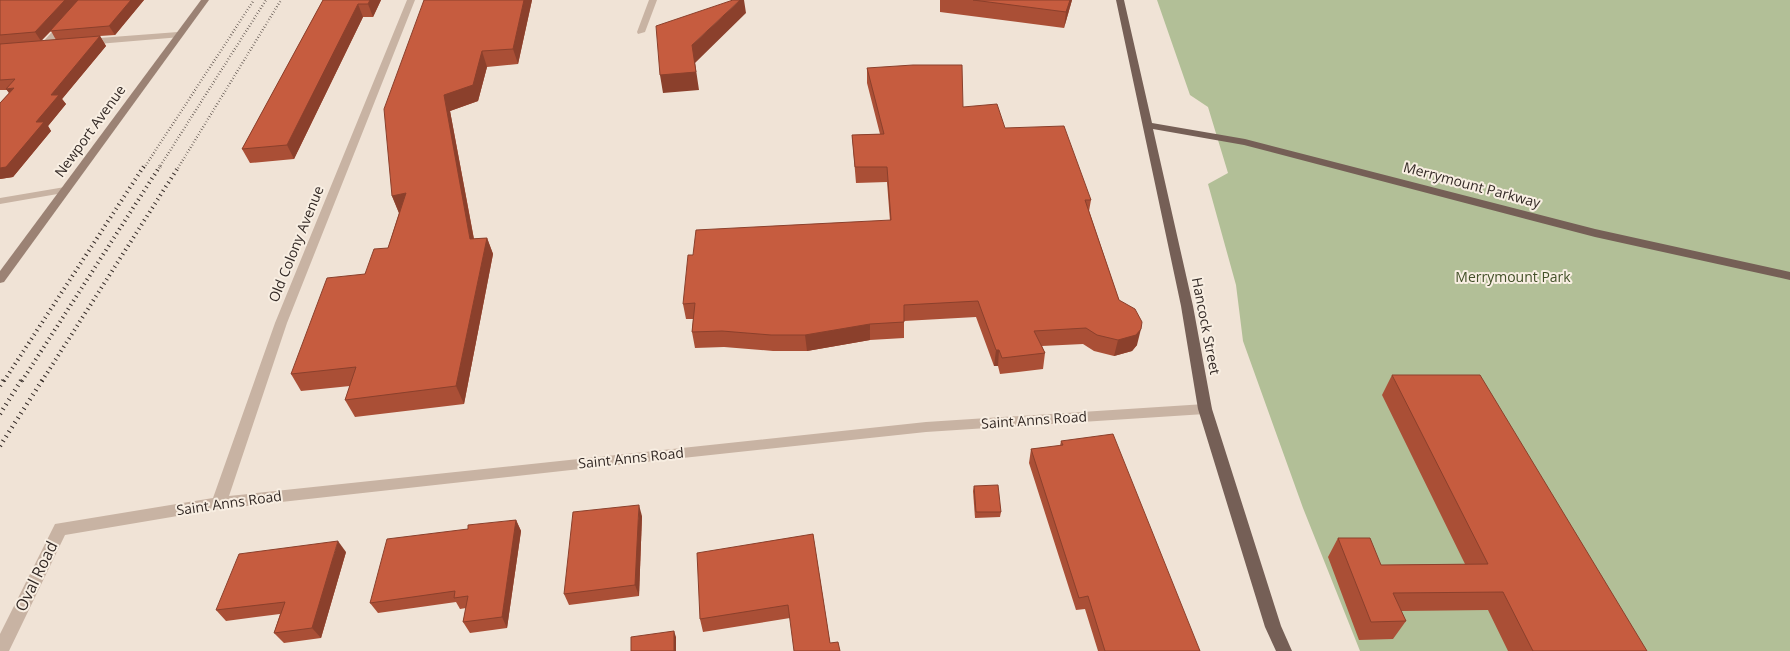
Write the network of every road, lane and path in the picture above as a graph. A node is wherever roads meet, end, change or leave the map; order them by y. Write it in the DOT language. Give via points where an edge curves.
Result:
graph roads {
  1 [pos="85,0"];
  2 [pos="205,0"];
  3 [pos="411,0"];
  4 [pos="653,0"];
  5 [pos="1120,0"];
  6 [pos="641,32"];
  7 [pos="178,35"];
  8 [pos="73,44"];
  9 [pos="45,46"];
  10 [pos="1147,125"];
  11 [pos="65,190"];
  12 [pos="0,201"];
  13 [pos="1790,276"];
  14 [pos="0,279"];
  15 [pos="1205,409"];
  16 [pos="219,503"];
  17 [pos="60,529"];
  18 [pos="0,651"];
  19 [pos="1284,651"];
  1 -- 9 [label="street"];
  2 -- 7 [label="main road, Newport Avenue"];
  3 -- 16 [label="street, Old Colony Avenue" via="281,323"];
  4 -- 6 [label="street"];
  5 -- 10 [label="main road, Hancock Street"];
  7 -- 8 [label="street"];
  7 -- 11 [label="main road, Newport Avenue"];
  10 -- 13 [label="main road, Merrymount Parkway" via="1245,142 1595,233"];
  10 -- 15 [label="main road, Hancock Street" via="1187,306"];
  11 -- 12 [label="street"];
  11 -- 14 [label="main road, Newport Avenue"];
  15 -- 16 [label="street, Saint Anns Road" via="926,428"];
  15 -- 19 [label="main road, Hancock Street"];
  16 -- 17 [label="street, Saint Anns Road"];
  17 -- 18 [label="street, Oval Road"];
}
